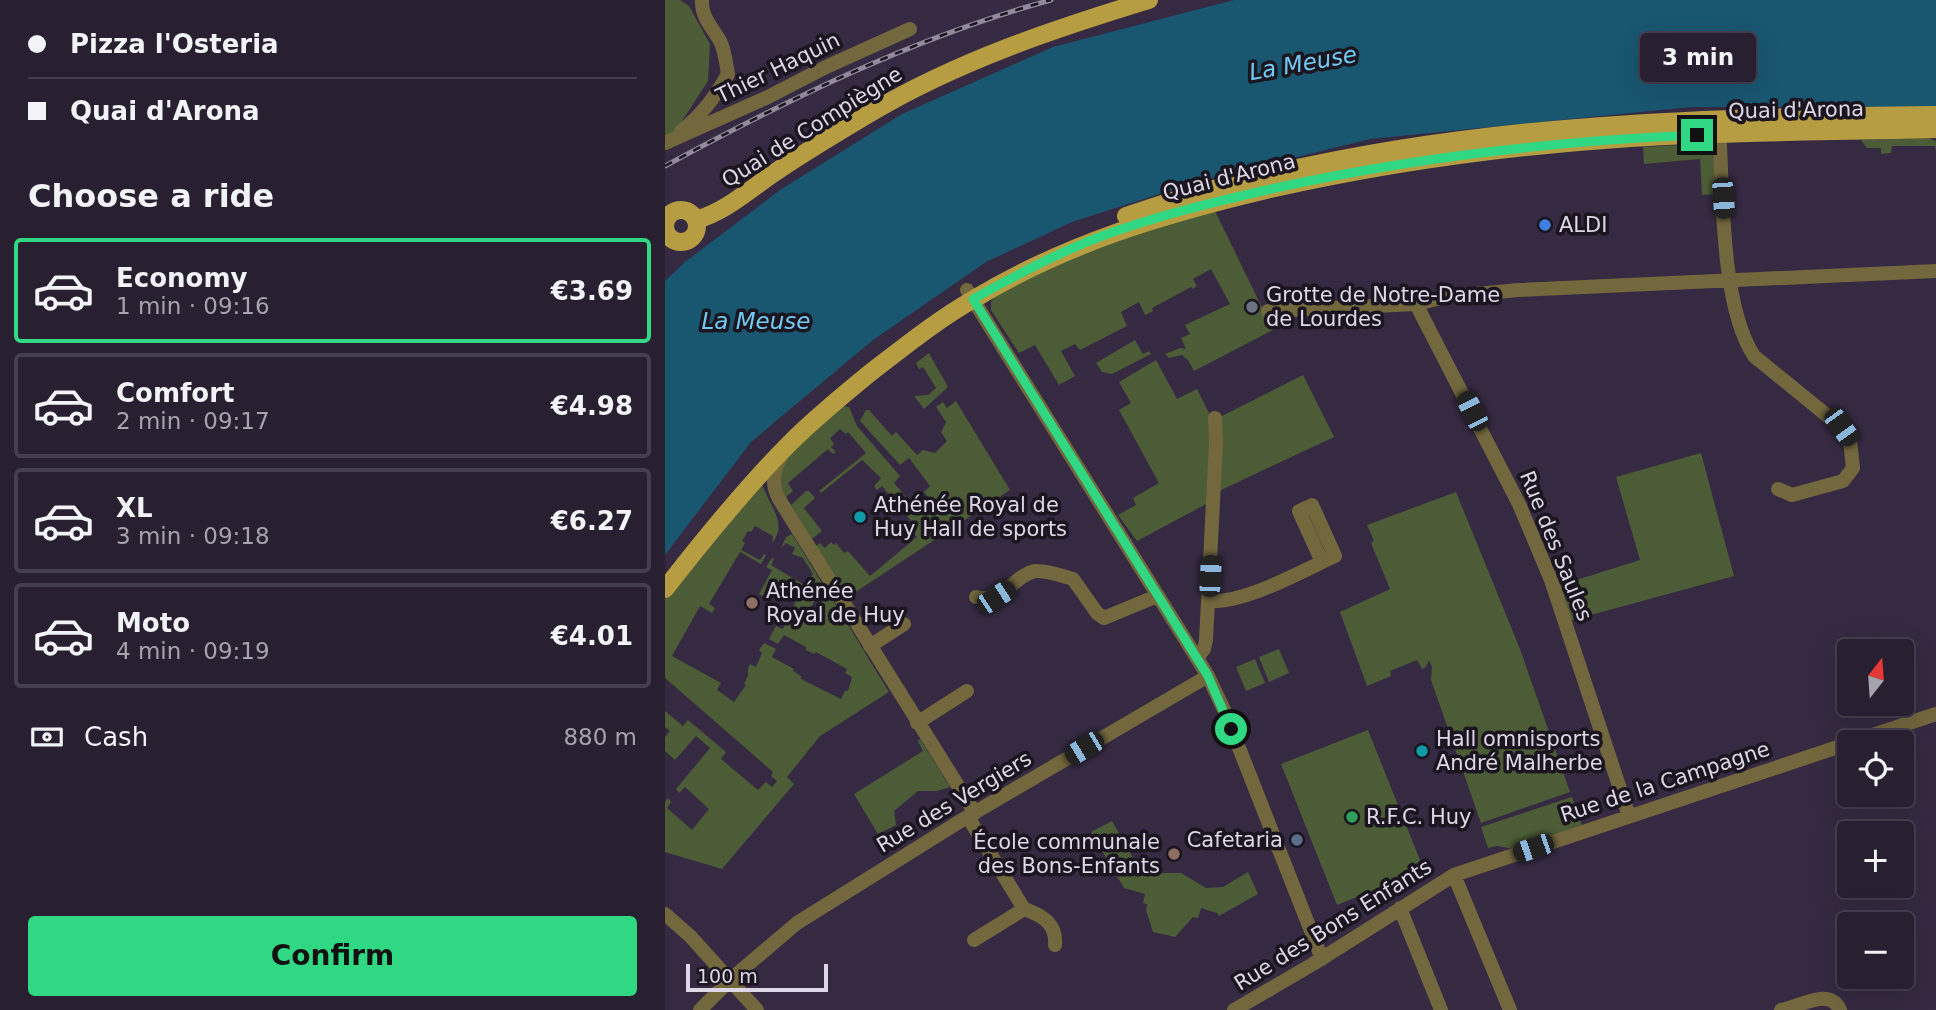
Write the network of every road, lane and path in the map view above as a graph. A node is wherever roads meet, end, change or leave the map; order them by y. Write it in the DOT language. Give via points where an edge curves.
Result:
graph roads {
  1 [pos="702,0"];
  2 [pos="1149,0"];
  3 [pos="910,29"];
  4 [pos="1936,115"];
  5 [pos="1719,127"];
  6 [pos="1936,129"];
  7 [pos="668,141"];
  8 [pos="666,217"];
  9 [pos="696,220"];
  10 [pos="670,248"];
  11 [pos="1936,271"];
  12 [pos="1729,282"];
  13 [pos="970,295"];
  14 [pos="1416,304"];
  15 [pos="1268,311"];
  16 [pos="1215,418"];
  17 [pos="786,447"];
  18 [pos="1778,489"];
  19 [pos="1322,562"];
  20 [pos="665,572"];
  21 [pos="665,589"];
  22 [pos="1157,596"];
  23 [pos="976,597"];
  24 [pos="1209,601"];
  25 [pos="904,624"];
  26 [pos="870,646"];
  27 [pos="1197,658"];
  28 [pos="1208,676"];
  29 [pos="967,691"];
  30 [pos="1936,714"];
  31 [pos="917,723"];
  32 [pos="1887,730"];
  33 [pos="1837,747"];
  34 [pos="971,815"];
  35 [pos="1629,816"];
  36 [pos="1454,876"];
  37 [pos="1400,908"];
  38 [pos="1024,909"];
  39 [pos="665,914"];
  40 [pos="974,940"];
  41 [pos="1055,945"];
  42 [pos="1322,959"];
  43 [pos="731,979"];
  44 [pos="700,1010"];
  45 [pos="757,1010"];
  46 [pos="1234,1010"];
  47 [pos="1441,1010"];
  48 [pos="1510,1010"];
  49 [pos="1781,1010"];
  50 [pos="1840,1010"];
  1 -- 7 [label="street" via="708,24 721,43 728,74 715,98"];
  2 -- 9 [label="main road, Quai de Compiègne" via="1066,25 922,85 778,170 727,207"];
  3 -- 7 [label="street, Thier Haquin"];
  4 -- 5 [label="main road, Quai d'Arona"];
  5 -- 6 [label="main road, Quai d'Arona"];
  5 -- 12 [label="street"];
  5 -- 13 [label="main road, Quai d'Arona" via="1549,130 1304,166 1157,205 1093,228 1015,264"];
  8 -- 9 [label="main road" via="679,211"];
  8 -- 10 [label="main road"];
  9 -- 10 [label="main road" via="697,228 689,240"];
  11 -- 12 [label="street"];
  12 -- 14 [label="street" via="1518,290"];
  12 -- 18 [label="street" via="1745,344 1754,356 1841,427 1850,440 1853,468 1843,481 1792,495"];
  13 -- 17 [label="main road, Quai d'Arona" via="843,395"];
  13 -- 20 [label="main road, Quai d'Arona" via="907,331 826,394 743,478"];
  13 -- 22 [label="street"];
  14 -- 15 [label="street"];
  14 -- 35 [label="street, Rue des Saules" via="1519,504 1552,580"];
  16 -- 24 [label="street"];
  17 -- 21 [label="main road, Quai d'Arona"];
  17 -- 26 [label="street" via="775,467 774,490"];
  19 -- 24 [label="street" via="1247,595"];
  22 -- 23 [label="street" via="1104,618 1073,579 1038,571 996,597"];
  22 -- 27 [label="street"];
  24 -- 27 [label="street" via="1206,640"];
  25 -- 26 [label="street"];
  26 -- 31 [label="street"];
  27 -- 28 [label="street"];
  28 -- 34 [label="street, Rue des Vergiers"];
  28 -- 42 [label="street"];
  29 -- 31 [label="street"];
  30 -- 32 [label="street, Rue de la Campagne"];
  31 -- 34 [label="street"];
  33 -- 35 [label="street, Rue de la Campagne"];
  34 -- 38 [label="street"];
  34 -- 43 [label="street, Rue des Vergiers" via="797,923"];
  35 -- 36 [label="street, Rue de la Campagne"];
  36 -- 37 [label="street, Rue des Bons Enfants"];
  36 -- 48 [label="street"];
  37 -- 42 [label="street, Rue des Bons Enfants"];
  37 -- 47 [label="street"];
  38 -- 40 [label="street"];
  38 -- 41 [label="street" via="1046,919 1056,935"];
  39 -- 43 [label="street"];
  42 -- 46 [label="street, Rue des Bons Enfants"];
  43 -- 44 [label="street, Rue des Vergiers"];
  43 -- 45 [label="street"];
  49 -- 50 [label="street" via="1820,998 1832,998"];
}
